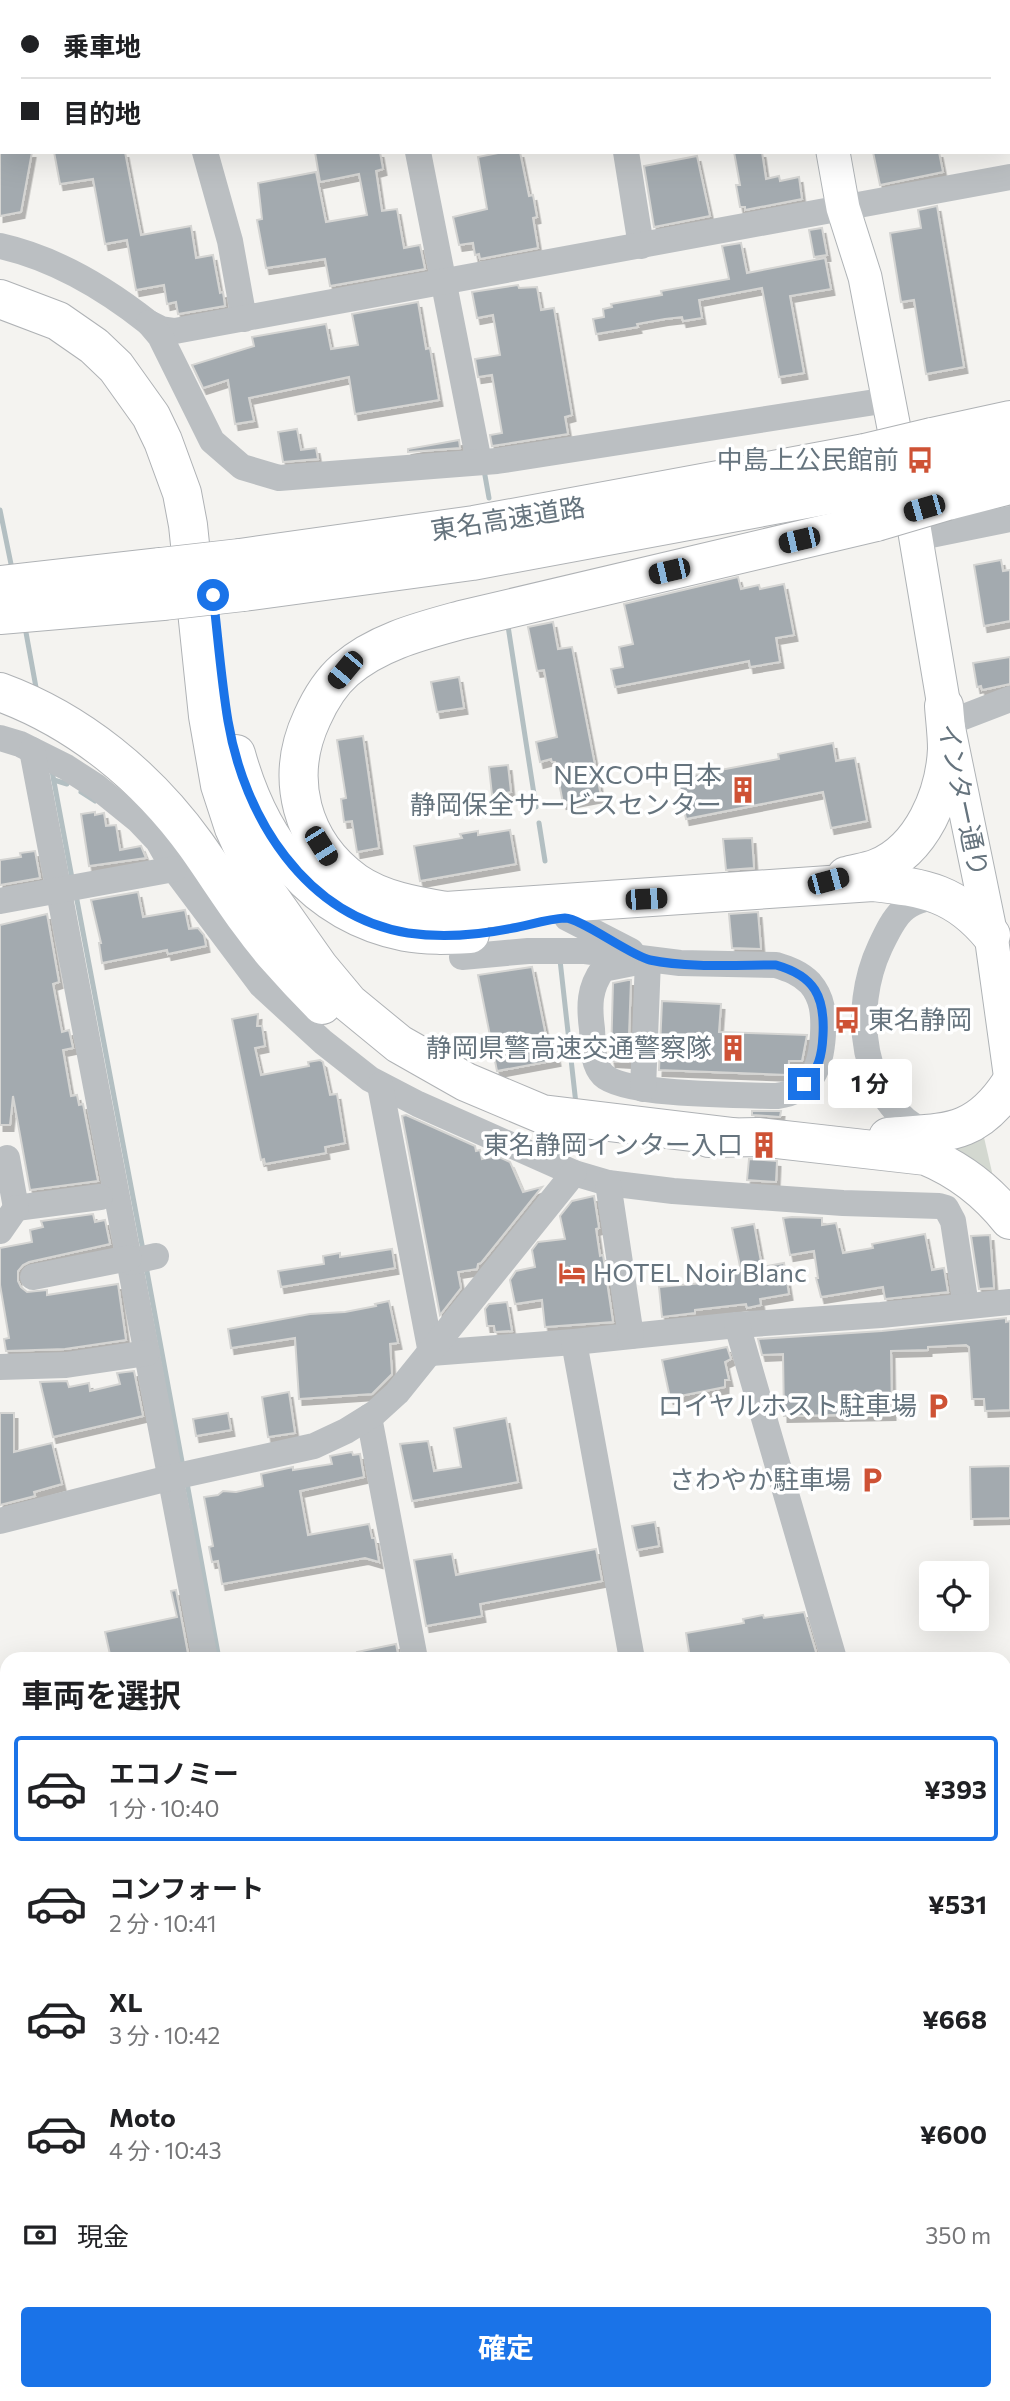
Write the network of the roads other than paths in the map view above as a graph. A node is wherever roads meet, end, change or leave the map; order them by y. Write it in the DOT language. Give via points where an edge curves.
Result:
graph roads {
  1 [pos="206,154"];
  2 [pos="418,154"];
  3 [pos="626,154"];
  4 [pos="834,154"];
  5 [pos="855,154"];
  6 [pos="1010,177"];
  7 [pos="854,206"];
  8 [pos="0,246"];
  9 [pos="641,246"];
  10 [pos="0,283"];
  11 [pos="442,283"];
  12 [pos="0,299"];
  13 [pos="244,319"];
  14 [pos="149,323"];
  15 [pos="891,414"];
  16 [pos="1010,420"];
  17 [pos="1010,455"];
  18 [pos="479,462"];
  19 [pos="940,470"];
  20 [pos="1010,485"];
  21 [pos="871,487"];
  22 [pos="1010,519"];
  23 [pos="915,533"];
  24 [pos="11,592"];
  25 [pos="1010,699"];
  26 [pos="27,704"];
  27 [pos="946,714"];
  28 [pos="0,738"];
  29 [pos="35,752"];
  30 [pos="174,869"];
  31 [pos="803,887"];
  32 [pos="70,889"];
  33 [pos="942,896"];
  34 [pos="671,898"];
  35 [pos="0,901"];
  36 [pos="568,918"];
  37 [pos="1001,933"];
  38 [pos="462,957"];
  39 [pos="648,960"];
  40 [pos="1010,1073"];
  41 [pos="1010,1084"];
  42 [pos="380,1085"];
  43 [pos="643,1089"];
  44 [pos="928,1134"];
  45 [pos="733,1137"];
  46 [pos="813,1143"];
  47 [pos="7,1157"];
  48 [pos="574,1173"];
  49 [pos="608,1184"];
  50 [pos="100,1197"];
  51 [pos="16,1208"];
  52 [pos="1010,1220"];
  53 [pos="0,1231"];
  54 [pos="137,1259"];
  55 [pos="33,1277"];
  56 [pos="1010,1302"];
  57 [pos="966,1306"];
  58 [pos="737,1325"];
  59 [pos="631,1336"];
  60 [pos="574,1342"];
  61 [pos="147,1353"];
  62 [pos="431,1353"];
  63 [pos="0,1367"];
  64 [pos="369,1417"];
  65 [pos="179,1476"];
  66 [pos="0,1521"];
  67 [pos="204,1652"];
  68 [pos="414,1652"];
  69 [pos="631,1652"];
  70 [pos="832,1652"];
  1 -- 13 [label="street" via="230,241"];
  2 -- 11 [label="street"];
  3 -- 9 [label="street"];
  4 -- 7 [label="main road"];
  5 -- 7 [label="main road"];
  6 -- 7 [label="street"];
  7 -- 9 [label="street"];
  7 -- 15 [label="main road"];
  8 -- 14 [label="street" via="78,276"];
  9 -- 11 [label="street"];
  10 -- 36 [label="highway" via="55,302 93,327 138,368 175,421 204,518 228,723 243,778 286,861 341,908 407,933 484,934"];
  11 -- 13 [label="street"];
  11 -- 18 [label="street"];
  12 -- 45 [label="highway" via="58,321 94,346 136,392 155,424 177,479 188,525 208,716 230,817 257,879 349,1003 399,1044 466,1082 542,1114"];
  13 -- 14 [label="street" via="175,331"];
  14 -- 18 [label="street" via="160,336 212,442 242,467 279,478 300,478"];
  15 -- 18 [label="street"];
  16 -- 19 [label="highway, 東名高速道路"];
  17 -- 19 [label="highway, 東名高速道路"];
  19 -- 20 [label="highway"];
  19 -- 21 [label="highway, 東名高速道路, bridge"];
  21 -- 24 [label="highway, 東名高速道路, bridge" via="474,526 241,575"];
  21 -- 34 [label="highway" via="423,631 376,649 345,670 322,697 306,732 297,771 301,804 330,861 357,884 413,905 446,911"];
  22 -- 23 [label="street"];
  23 -- 27 [label="main road, インター通り"];
  25 -- 27 [label="street"];
  26 -- 45 [label="highway" via="71,726 115,758 160,801 277,957 340,1025 384,1060 439,1090 541,1131 600,1140"];
  27 -- 31 [label="highway" via="945,766 935,804 921,831 903,852 878,868"];
  27 -- 37 [label="main road, インター通り"];
  28 -- 29 [label="street"];
  29 -- 30 [label="street" via="97,787 139,821 158,841"];
  29 -- 32 [label="street"];
  30 -- 32 [label="street"];
  30 -- 42 [label="street" via="261,985 323,1042"];
  31 -- 33 [label="highway" via="873,882"];
  31 -- 34 [label="highway"];
  32 -- 35 [label="street"];
  32 -- 54 [label="street"];
  33 -- 37 [label="highway"];
  33 -- 44 [label="street" via="920,899 895,918 869,975 863,1009 865,1042 879,1085 911,1126"];
  34 -- 36 [label="highway"];
  36 -- 39 [label="street"];
  37 -- 40 [label="main road, インター通り"];
  38 -- 39 [label="street" via="585,951"];
  39 -- 43 [label="street"];
  39 -- 43 [label="street" via="603,969 590,995 596,1063 604,1076"];
  39 -- 43 [label="street" via="776,965 811,985 824,1016 819,1065 792,1094"];
  41 -- 44 [label="highway" via="1000,1099 968,1126"];
  42 -- 48 [label="street"];
  42 -- 62 [label="street"];
  44 -- 46 [label="highway"];
  45 -- 46 [label="highway"];
  46 -- 52 [label="highway" via="926,1156 970,1179"];
  47 -- 51 [label="street"];
  48 -- 49 [label="street"];
  48 -- 62 [label="street"];
  49 -- 57 [label="street" via="946,1208 953,1221"];
  49 -- 59 [label="street"];
  50 -- 51 [label="street"];
  51 -- 53 [label="street"];
  54 -- 55 [label="street"];
  54 -- 61 [label="street"];
  56 -- 57 [label="street"];
  57 -- 58 [label="street"];
  58 -- 59 [label="street"];
  58 -- 70 [label="street"];
  59 -- 60 [label="street"];
  60 -- 62 [label="street"];
  60 -- 69 [label="street"];
  61 -- 63 [label="street" via="66,1365"];
  61 -- 65 [label="street"];
  62 -- 64 [label="street"];
  64 -- 65 [label="street" via="314,1447"];
  64 -- 68 [label="street"];
  65 -- 66 [label="street"];
  65 -- 67 [label="street"];
}
